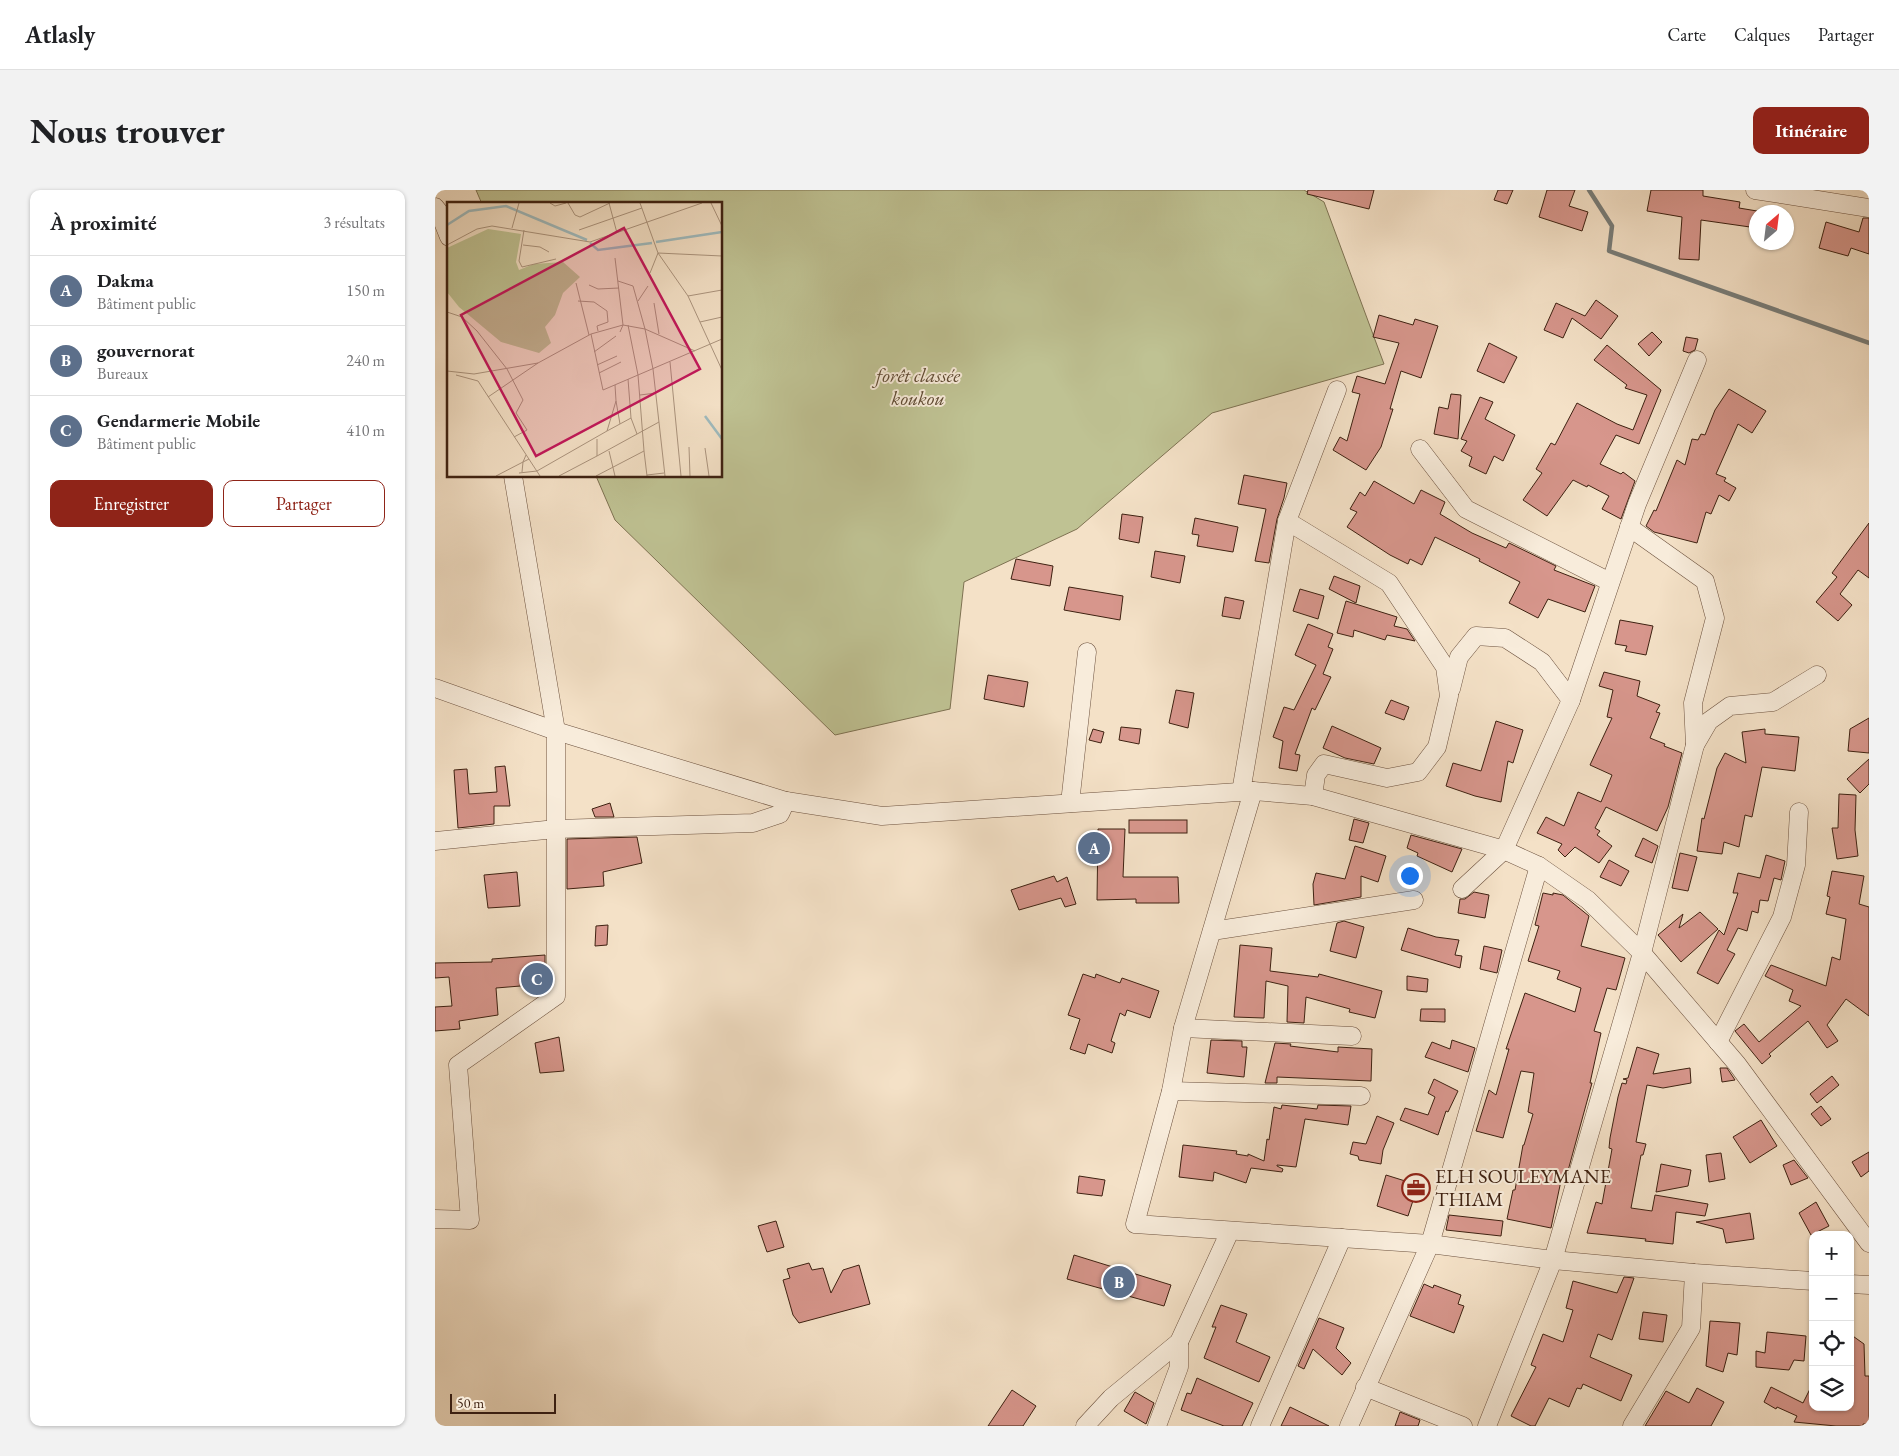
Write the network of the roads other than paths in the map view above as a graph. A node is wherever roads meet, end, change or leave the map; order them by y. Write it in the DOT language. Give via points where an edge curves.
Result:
graph roads {
  1 [pos="1755,190"];
  2 [pos="1802,194"];
  3 [pos="435,207"];
  4 [pos="1869,208"];
  5 [pos="447,232"];
  6 [pos="1697,360"];
  7 [pos="1337,390"];
  8 [pos="1420,449"];
  9 [pos="513,478"];
  10 [pos="1287,521"];
  11 [pos="1629,527"];
  12 [pos="1611,582"];
  13 [pos="1087,652"];
  14 [pos="1817,676"];
  15 [pos="435,688"];
  16 [pos="1449,696"];
  17 [pos="1571,700"];
  18 [pos="557,731"];
  19 [pos="1695,745"];
  20 [pos="1247,792"];
  21 [pos="1313,796"];
  22 [pos="786,800"];
  23 [pos="1070,803"];
  24 [pos="1799,812"];
  25 [pos="556,829"];
  26 [pos="435,841"];
  27 [pos="1505,850"];
  28 [pos="1539,866"];
  29 [pos="1462,889"];
  30 [pos="1413,900"];
  31 [pos="1212,931"];
  32 [pos="1642,953"];
  33 [pos="1183,1028"];
  34 [pos="1352,1036"];
  35 [pos="1718,1042"];
  36 [pos="1171,1091"];
  37 [pos="1361,1096"];
  38 [pos="435,1219"];
  39 [pos="1230,1231"];
  40 [pos="1342,1238"];
  41 [pos="1869,1243"];
  42 [pos="1430,1244"];
  43 [pos="1553,1260"];
  44 [pos="1694,1273"];
  45 [pos="1809,1281"];
  46 [pos="1854,1284"];
  47 [pos="1869,1285"];
  48 [pos="1179,1342"];
  49 [pos="1365,1387"];
  50 [pos="1085,1426"];
  51 [pos="1157,1426"];
  52 [pos="1260,1426"];
  53 [pos="1349,1426"];
  54 [pos="1463,1426"];
  55 [pos="1487,1426"];
  56 [pos="1632,1426"];
  1 -- 2 [label="street"];
  2 -- 4 [label="street"];
  3 -- 5 [label="street"];
  6 -- 11 [label="street"];
  7 -- 10 [label="street"];
  8 -- 12 [label="street" via="1466,509"];
  9 -- 18 [label="street"];
  10 -- 16 [label="street" via="1389,583 1445,667"];
  10 -- 20 [label="street"];
  11 -- 12 [label="street"];
  11 -- 19 [label="street" via="1705,581 1715,618 1693,702"];
  12 -- 17 [label="street"];
  13 -- 23 [label="street"];
  14 -- 19 [label="street" via="1773,702 1730,706 1709,721"];
  15 -- 18 [label="street"];
  16 -- 17 [label="street" via="1459,657 1476,636 1505,638 1542,662"];
  16 -- 21 [label="street" via="1437,747 1418,772 1387,778 1324,764 1317,775"];
  17 -- 27 [label="street"];
  18 -- 22 [label="street"];
  18 -- 25 [label="street"];
  19 -- 32 [label="street"];
  20 -- 21 [label="street"];
  20 -- 23 [label="street"];
  20 -- 31 [label="street"];
  21 -- 27 [label="street"];
  22 -- 23 [label="street" via="882,816"];
  22 -- 25 [label="street" via="780,814 753,823"];
  24 -- 35 [label="street" via="1796,865 1782,917"];
  25 -- 26 [label="street"];
  25 -- 38 [label="street" via="556,996 458,1065 470,1220"];
  27 -- 28 [label="street"];
  27 -- 29 [label="street"];
  28 -- 32 [label="street" via="1588,900"];
  28 -- 42 [label="street"];
  30 -- 31 [label="street"];
  31 -- 33 [label="street"];
  32 -- 35 [label="street"];
  32 -- 43 [label="street"];
  33 -- 34 [label="street"];
  33 -- 36 [label="street"];
  35 -- 41 [label="street"];
  36 -- 37 [label="street"];
  36 -- 39 [label="street" via="1135,1224"];
  39 -- 40 [label="street"];
  39 -- 48 [label="street"];
  40 -- 42 [label="street"];
  40 -- 52 [label="street"];
  42 -- 43 [label="street"];
  42 -- 49 [label="street"];
  43 -- 44 [label="street"];
  43 -- 55 [label="street"];
  44 -- 45 [label="street"];
  44 -- 56 [label="street" via="1691,1328"];
  46 -- 47 [label="street"];
  48 -- 50 [label="street" via="1111,1398"];
  48 -- 51 [label="street" via="1179,1367"];
  49 -- 53 [label="street"];
  49 -- 54 [label="street"];
}
